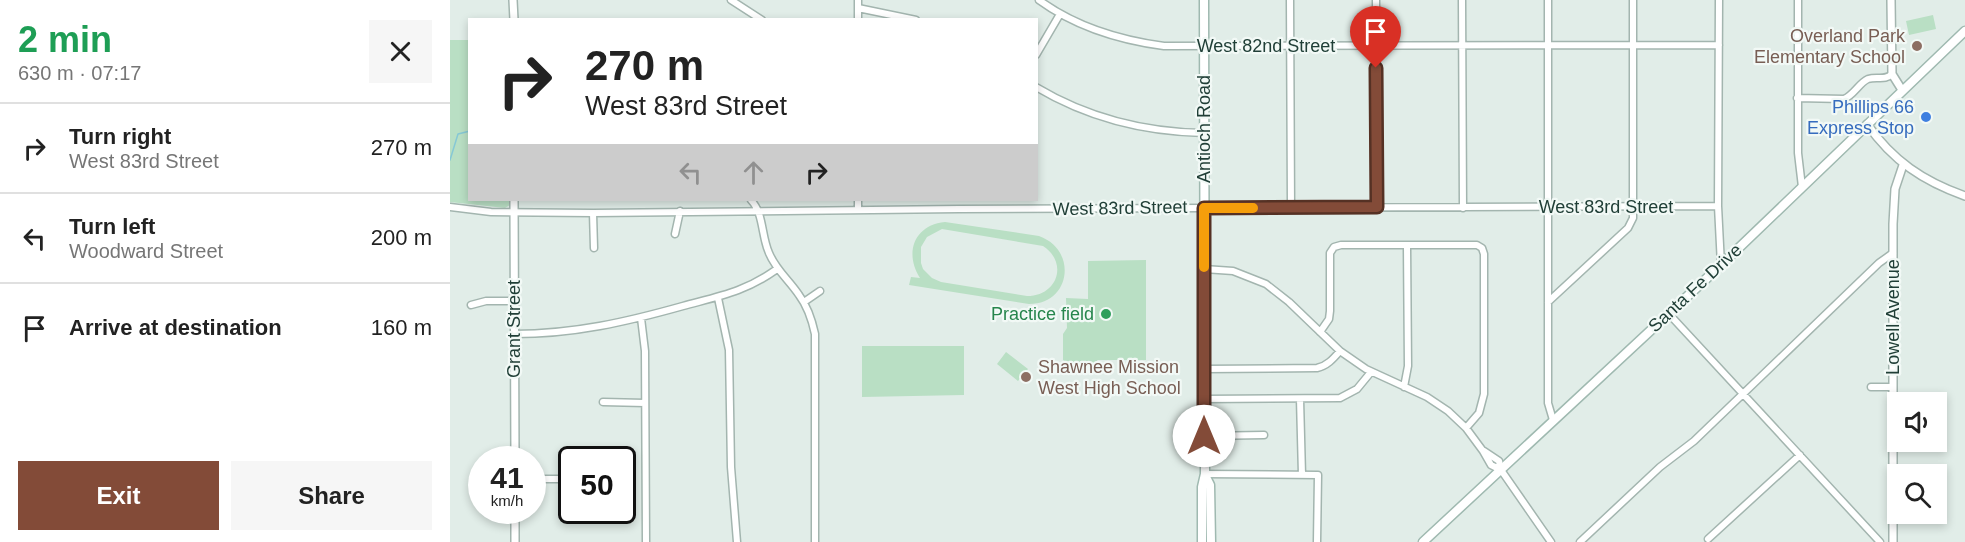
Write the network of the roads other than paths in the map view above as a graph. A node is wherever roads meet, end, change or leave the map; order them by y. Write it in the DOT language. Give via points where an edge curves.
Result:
graph roads {
  1 [pos="513,0"];
  2 [pos="731,0"];
  3 [pos="1039,0"];
  4 [pos="1204,0"];
  5 [pos="1290,0"];
  6 [pos="1376,0"];
  7 [pos="1462,0"];
  8 [pos="1548,0"];
  9 [pos="1633,0"];
  10 [pos="1719,0"];
  11 [pos="1798,0"];
  12 [pos="1891,0"];
  13 [pos="858,4"];
  14 [pos="1060,14"];
  15 [pos="514,18"];
  16 [pos="759,18"];
  17 [pos="909,18"];
  18 [pos="1965,31"];
  19 [pos="1376,45"];
  20 [pos="1462,45"];
  21 [pos="1547,45"];
  22 [pos="1633,45"];
  23 [pos="1719,45"];
  24 [pos="1204,46"];
  25 [pos="1290,46"];
  26 [pos="1038,52"];
  27 [pos="1892,74"];
  28 [pos="1038,88"];
  29 [pos="1902,90"];
  30 [pos="1797,98"];
  31 [pos="1867,124"];
  32 [pos="1204,133"];
  33 [pos="1903,165"];
  34 [pos="1802,187"];
  35 [pos="1965,196"];
  36 [pos="514,201"];
  37 [pos="752,201"];
  38 [pos="858,201"];
  39 [pos="1718,206"];
  40 [pos="450,207"];
  41 [pos="1291,207"];
  42 [pos="1377,207"];
  43 [pos="1548,207"];
  44 [pos="1634,207"];
  45 [pos="1204,208"];
  46 [pos="1463,208"];
  47 [pos="858,210"];
  48 [pos="680,211"];
  49 [pos="759,211"];
  50 [pos="514,213"];
  51 [pos="593,213"];
  52 [pos="675,234"];
  53 [pos="1407,246"];
  54 [pos="594,248"];
  55 [pos="1893,253"];
  56 [pos="1721,265"];
  57 [pos="777,269"];
  58 [pos="1204,269"];
  59 [pos="820,291"];
  60 [pos="718,298"];
  61 [pos="514,301"];
  62 [pos="804,302"];
  63 [pos="1548,302"];
  64 [pos="471,305"];
  65 [pos="1669,314"];
  66 [pos="641,318"];
  67 [pos="1320,332"];
  68 [pos="514,334"];
  69 [pos="1340,351"];
  70 [pos="1204,369"];
  71 [pos="1371,372"];
  72 [pos="1404,387"];
  73 [pos="1871,387"];
  74 [pos="1893,387"];
  75 [pos="1742,394"];
  76 [pos="1204,399"];
  77 [pos="1300,399"];
  78 [pos="603,402"];
  79 [pos="645,403"];
  80 [pos="1554,420"];
  81 [pos="1466,428"];
  82 [pos="1264,435"];
  83 [pos="1204,436"];
  84 [pos="515,446"];
  85 [pos="1800,455"];
  86 [pos="1501,470"];
  87 [pos="1205,474"];
  88 [pos="1302,475"];
  89 [pos="515,524"];
  90 [pos="1708,538"];
  91 [pos="515,542"];
  92 [pos="646,542"];
  93 [pos="737,542"];
  94 [pos="815,542"];
  95 [pos="1202,542"];
  96 [pos="1211,542"];
  97 [pos="1317,542"];
  98 [pos="1423,542"];
  99 [pos="1551,542"];
  100 [pos="1580,542"];
  101 [pos="1880,542"];
  102 [pos="1893,542"];
  1 -- 15 [label="street"];
  2 -- 16 [label="street"];
  3 -- 14 [label="street, West 82nd Street"];
  4 -- 24 [label="main road, Antioch Road"];
  5 -- 25 [label="street"];
  6 -- 19 [label="street"];
  7 -- 20 [label="street"];
  8 -- 21 [label="street"];
  9 -- 22 [label="street"];
  10 -- 23 [label="street"];
  11 -- 30 [label="street"];
  12 -- 27 [label="street"];
  13 -- 17 [label="street"];
  14 -- 24 [label="street, West 82nd Street" via="1099,32 1145,44"];
  14 -- 26 [label="street"];
  18 -- 29 [label="main road, Santa Fe Drive"];
  19 -- 20 [label="street, West 82nd Street"];
  19 -- 25 [label="street, West 82nd Street"];
  19 -- 42 [label="street"];
  20 -- 21 [label="street, West 82nd Street"];
  20 -- 46 [label="street"];
  21 -- 22 [label="street, West 82nd Street"];
  21 -- 43 [label="street"];
  22 -- 23 [label="street, West 82nd Street"];
  22 -- 44 [label="street"];
  23 -- 39 [label="street"];
  24 -- 25 [label="street, West 82nd Street"];
  24 -- 32 [label="main road, Antioch Road"];
  25 -- 41 [label="street"];
  27 -- 29 [label="street"];
  27 -- 30 [label="street" via="1867,80 1844,99"];
  28 -- 32 [label="street" via="1071,106 1123,124"];
  29 -- 31 [label="main road, Santa Fe Drive"];
  30 -- 34 [label="street"];
  31 -- 33 [label="street"];
  31 -- 34 [label="main road, Santa Fe Drive"];
  32 -- 45 [label="main road, Antioch Road"];
  33 -- 35 [label="street"];
  33 -- 55 [label="street, Lowell Avenue" via="1895,189"];
  34 -- 56 [label="main road, Santa Fe Drive"];
  36 -- 50 [label="street, Grant Street"];
  37 -- 49 [label="street"];
  38 -- 47 [label="street"];
  39 -- 44 [label="street, West 83rd Street"];
  39 -- 56 [label="street"];
  40 -- 50 [label="street, West 83rd Street"];
  41 -- 42 [label="street, West 83rd Street"];
  41 -- 45 [label="street, West 83rd Street"];
  42 -- 46 [label="street, West 83rd Street"];
  43 -- 44 [label="street, West 83rd Street"];
  43 -- 46 [label="street, West 83rd Street"];
  43 -- 63 [label="street"];
  44 -- 63 [label="street" via="1628,228"];
  45 -- 47 [label="street, West 83rd Street" via="959,205"];
  45 -- 58 [label="main road, Antioch Road"];
  47 -- 49 [label="street, West 83rd Street"];
  48 -- 49 [label="street, West 83rd Street"];
  48 -- 51 [label="street, West 83rd Street"];
  48 -- 52 [label="street"];
  49 -- 57 [label="street" via="764,239"];
  50 -- 51 [label="street, West 83rd Street"];
  50 -- 61 [label="street, Grant Street"];
  51 -- 54 [label="street"];
  53 -- 67 [label="street" via="1334,247 1330,253 1329,318"];
  53 -- 72 [label="street" via="1408,366"];
  53 -- 81 [label="street" via="1477,245 1484,254 1484,394 1479,412"];
  55 -- 74 [label="street, Lowell Avenue"];
  55 -- 75 [label="street"];
  56 -- 65 [label="main road, Santa Fe Drive"];
  57 -- 60 [label="street" via="749,287"];
  57 -- 62 [label="street"];
  58 -- 67 [label="street" via="1233,271 1255,278 1289,302"];
  58 -- 70 [label="main road, Antioch Road"];
  59 -- 62 [label="street"];
  60 -- 66 [label="street"];
  60 -- 93 [label="street" via="729,350"];
  61 -- 64 [label="street"];
  61 -- 68 [label="street, Grant Street"];
  62 -- 94 [label="street" via="816,344"];
  63 -- 80 [label="street" via="1548,404"];
  65 -- 75 [label="street"];
  65 -- 80 [label="main road, Santa Fe Drive"];
  66 -- 68 [label="street" via="582,330"];
  66 -- 79 [label="street"];
  67 -- 69 [label="street"];
  68 -- 84 [label="street, Grant Street"];
  69 -- 70 [label="street" via="1317,368"];
  69 -- 71 [label="street"];
  70 -- 76 [label="main road, Antioch Road"];
  71 -- 72 [label="street"];
  71 -- 77 [label="street" via="1349,394 1330,399"];
  72 -- 81 [label="street" via="1435,402"];
  73 -- 74 [label="street"];
  74 -- 102 [label="street, Lowell Avenue"];
  75 -- 85 [label="street"];
  75 -- 100 [label="street"];
  76 -- 77 [label="street"];
  76 -- 83 [label="main road, Antioch Road"];
  77 -- 88 [label="street"];
  78 -- 79 [label="street"];
  79 -- 92 [label="street"];
  80 -- 86 [label="main road, Santa Fe Drive"];
  81 -- 86 [label="street" via="1483,451 1498,459"];
  82 -- 83 [label="street"];
  83 -- 87 [label="main road, Antioch Road"];
  85 -- 90 [label="street"];
  85 -- 101 [label="street"];
  86 -- 98 [label="main road, Santa Fe Drive"];
  86 -- 99 [label="street"];
  87 -- 88 [label="street"];
  87 -- 95 [label="main road, Antioch Road"];
  87 -- 96 [label="main road, Antioch Road" via="1210,485"];
  88 -- 97 [label="street" via="1318,475"];
  89 -- 91 [label="street"];
}
